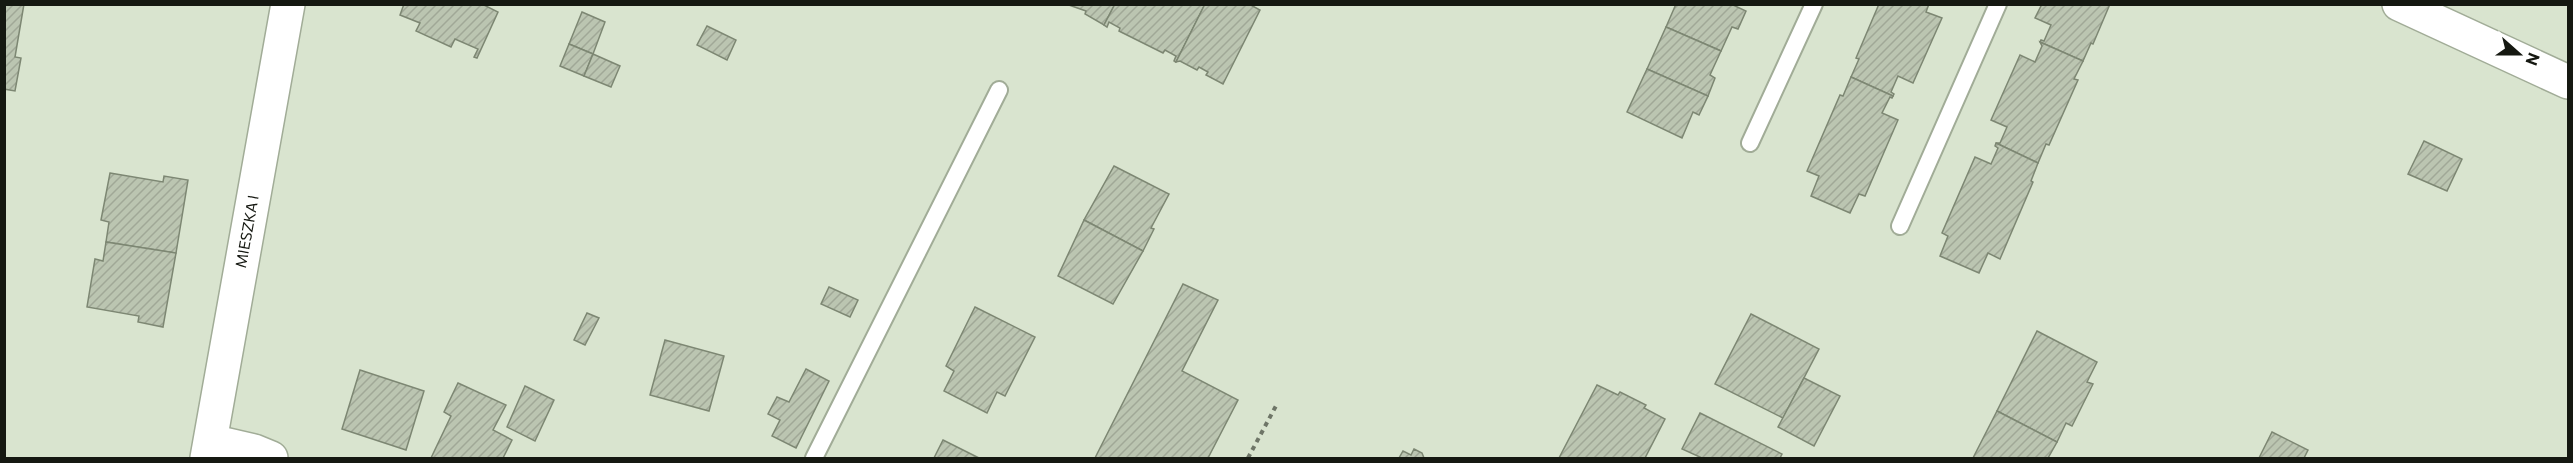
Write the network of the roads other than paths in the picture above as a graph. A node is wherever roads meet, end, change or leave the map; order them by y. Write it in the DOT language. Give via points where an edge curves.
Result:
graph roads {
  1 [pos="288,4"];
  2 [pos="1814,4"];
  3 [pos="1998,4"];
  4 [pos="2399,4"];
  5 [pos="2568,82"];
  6 [pos="999,90"];
  7 [pos="1750,143"];
  8 [pos="1900,226"];
  9 [pos="209,450"];
  10 [pos="271,459"];
  11 [pos="814,459"];
  1 -- 9 [label="street, MIESZKA I"];
  2 -- 7 [label="lane"];
  3 -- 8 [label="lane"];
  4 -- 5 [label="street"];
  6 -- 11 [label="lane"];
  9 -- 10 [label="street" via="254,451"];
}
